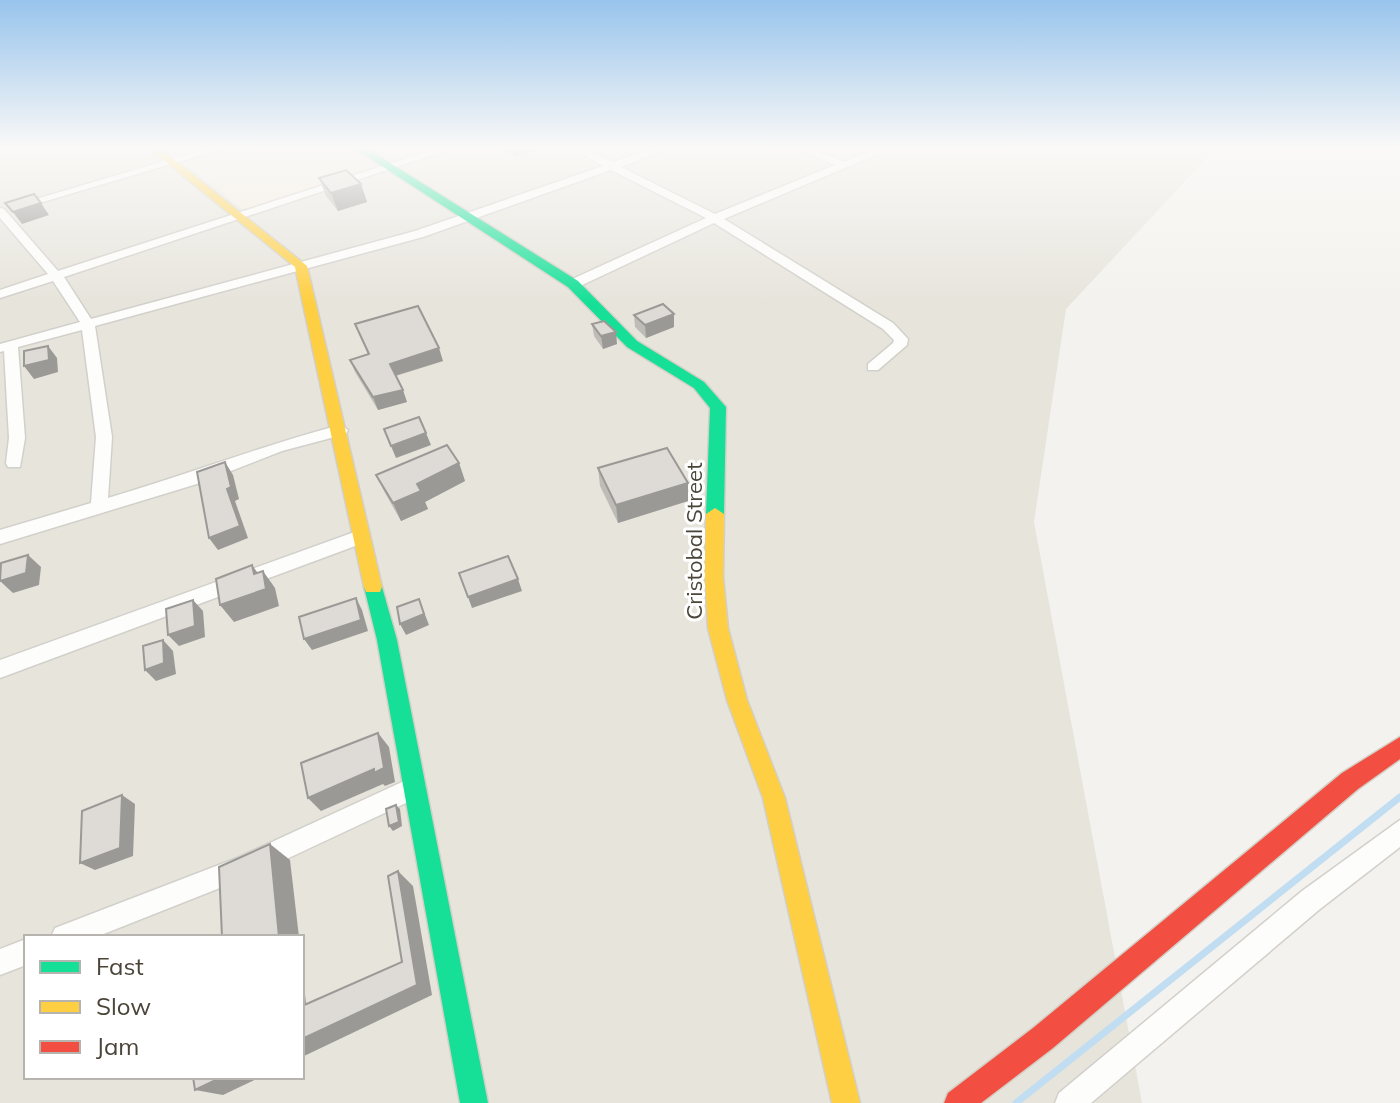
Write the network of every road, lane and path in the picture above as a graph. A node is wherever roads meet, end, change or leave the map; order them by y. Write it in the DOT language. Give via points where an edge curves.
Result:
graph roads {
  1 [pos="40,199"];
  2 [pos="219,199"];
  3 [pos="294,199"];
  4 [pos="442,199"];
  5 [pos="522,199"];
  6 [pos="679,199"];
  7 [pos="761,199"];
  8 [pos="0,211"];
  9 [pos="242,217"];
  10 [pos="471,218"];
  11 [pos="715,218"];
  12 [pos="301,266"];
  13 [pos="57,277"];
  14 [pos="573,284"];
  15 [pos="0,294"];
  16 [pos="88,324"];
  17 [pos="6,347"];
  18 [pos="873,367"];
  19 [pos="340,430"];
  20 [pos="8,440"];
  21 [pos="14,463"];
  22 [pos="99,506"];
  23 [pos="0,537"];
  24 [pos="360,537"];
  25 [pos="0,669"];
  26 [pos="1400,747"];
  27 [pos="415,787"];
  28 [pos="1400,832"];
  29 [pos="69,935"];
  30 [pos="24,953"];
  31 [pos="0,962"];
  32 [pos="474,1103"];
  33 [pos="846,1103"];
  34 [pos="958,1103"];
  35 [pos="1069,1103"];
  1 -- 8 [label="street"];
  2 -- 9 [label="street"];
  3 -- 9 [label="street"];
  4 -- 10 [label="street, Cristobal Street"];
  5 -- 10 [label="street"];
  6 -- 11 [label="street"];
  7 -- 11 [label="street"];
  8 -- 13 [label="street"];
  9 -- 12 [label="street"];
  9 -- 13 [label="street"];
  10 -- 12 [label="street"];
  10 -- 14 [label="street, Cristobal Street"];
  11 -- 14 [label="street"];
  11 -- 18 [label="street" via="898,335 900,345"];
  12 -- 16 [label="street"];
  12 -- 19 [label="street"];
  13 -- 15 [label="street"];
  13 -- 16 [label="street"];
  14 -- 33 [label="street, Cristobal Street" via="632,344 699,385 718,407 718,628 737,700 774,798"];
  16 -- 17 [label="street"];
  16 -- 22 [label="street" via="104,437"];
  17 -- 20 [label="street"];
  19 -- 22 [label="street"];
  19 -- 24 [label="street"];
  20 -- 21 [label="street"];
  22 -- 23 [label="street"];
  24 -- 25 [label="street"];
  24 -- 27 [label="street" via="387,640"];
  26 -- 34 [label="street" via="1350,781"];
  27 -- 29 [label="street" via="242,868"];
  27 -- 32 [label="street"];
  28 -- 35 [label="street"];
  30 -- 31 [label="street"];
}
